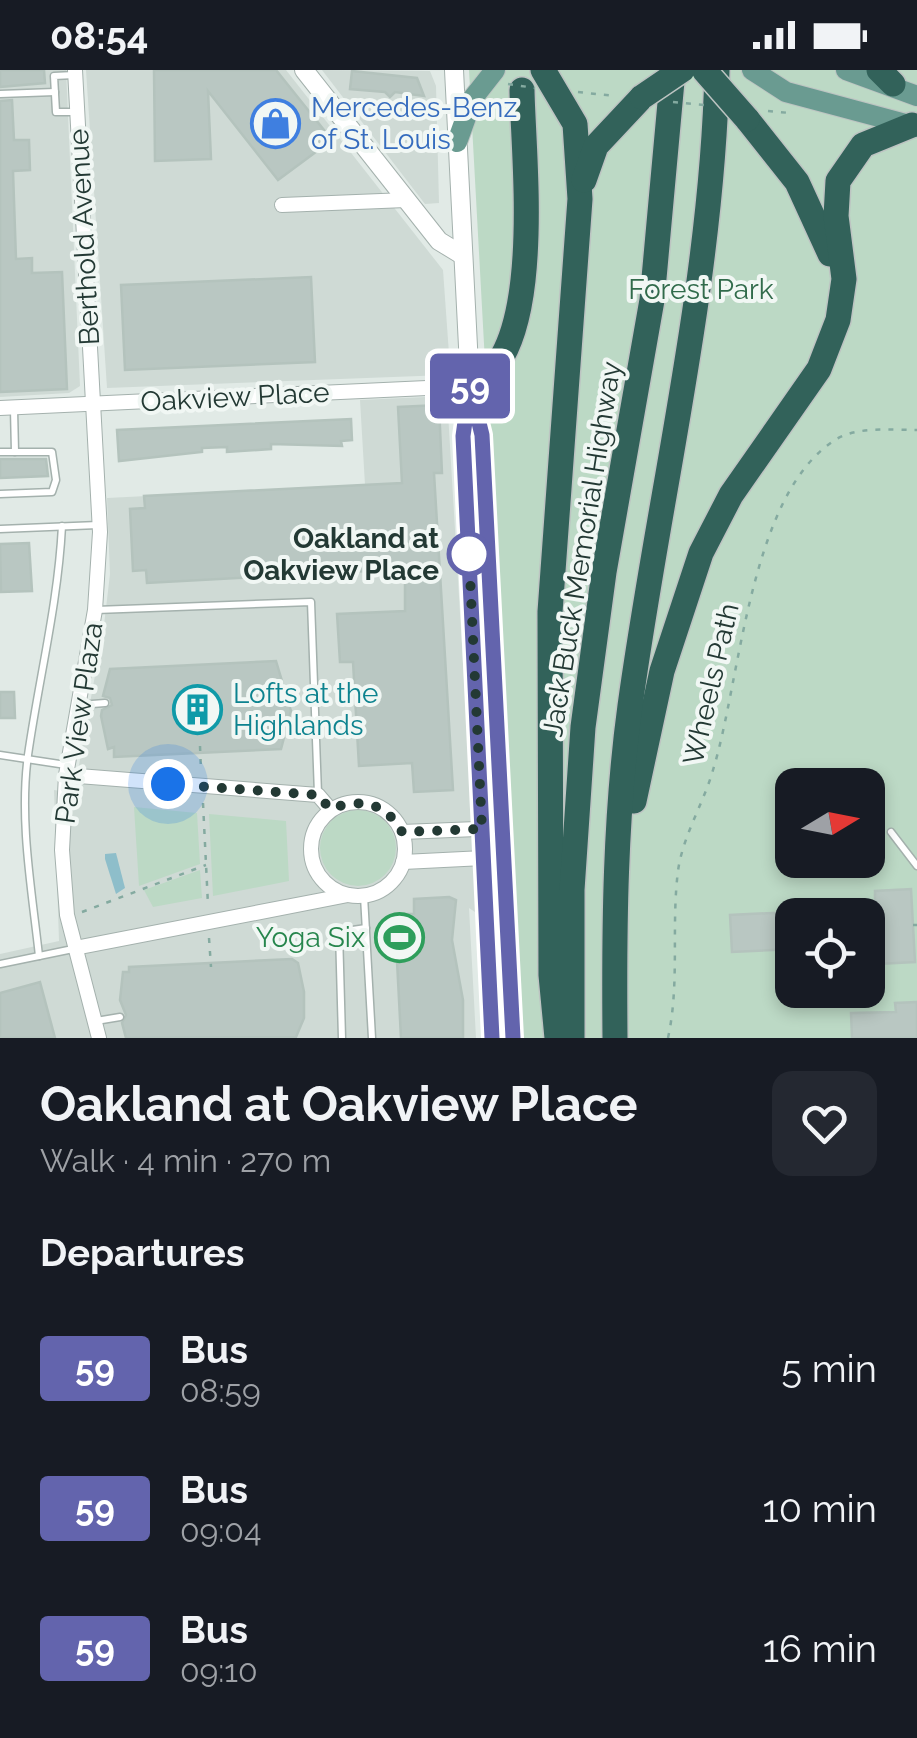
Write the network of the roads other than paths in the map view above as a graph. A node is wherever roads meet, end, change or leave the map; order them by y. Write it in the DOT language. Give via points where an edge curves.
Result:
graph roads {
  1 [pos="304,70"];
  2 [pos="454,70"];
  3 [pos="674,70"];
  4 [pos="682,70"];
  5 [pos="704,70"];
  6 [pos="717,70"];
  7 [pos="752,70"];
  8 [pos="846,70"];
  9 [pos="54,73"];
  10 [pos="75,73"];
  11 [pos="886,77"];
  12 [pos="520,80"];
  13 [pos="29,83"];
  14 [pos="30,92"];
  15 [pos="55,92"];
  16 [pos="0,94"];
  17 [pos="917,96"];
  18 [pos="78,112"];
  19 [pos="915,127"];
  20 [pos="457,142"];
  21 [pos="580,199"];
  22 [pos="406,200"];
  23 [pos="282,204"];
  24 [pos="462,254"];
  25 [pos="841,302"];
  26 [pos="470,386"];
  27 [pos="92,404"];
  28 [pos="7,408"];
  29 [pos="0,452"];
  30 [pos="15,452"];
  31 [pos="0,494"];
  32 [pos="99,525"];
  33 [pos="62,526"];
  34 [pos="0,529"];
  35 [pos="95,610"];
  36 [pos="105,703"];
  37 [pos="78,705"];
  38 [pos="0,755"];
  39 [pos="28,758"];
  40 [pos="67,770"];
  41 [pos="318,795"];
  42 [pos="330,809"];
  43 [pos="502,828"];
  44 [pos="482,829"];
  45 [pos="402,832"];
  46 [pos="891,832"];
  47 [pos="618,849"];
  48 [pos="504,856"];
  49 [pos="483,858"];
  50 [pos="403,862"];
  51 [pos="917,866"];
  52 [pos="348,896"];
  53 [pos="364,896"];
  54 [pos="366,928"];
  55 [pos="74,948"];
  56 [pos="40,956"];
  57 [pos="0,964"];
  58 [pos="120,1018"];
  59 [pos="94,1022"];
  60 [pos="99,1038"];
  61 [pos="342,1038"];
  62 [pos="372,1038"];
  63 [pos="492,1038"];
  64 [pos="513,1038"];
  65 [pos="557,1038"];
  66 [pos="572,1038"];
  67 [pos="615,1038"];
  1 -- 22 [label="street"];
  2 -- 20 [label="street"];
  3 -- 66 [label="highway, Jack Buck Memorial Highway" via="652,300 583,727 572,890"];
  4 -- 21 [label="highway, bridge" via="641,98 596,146"];
  5 -- 25 [label="highway, bridge" via="812,207"];
  6 -- 47 [label="highway" via="703,258 639,642"];
  7 -- 19 [label="main road" via="786,92"];
  8 -- 11 [label="main road"];
  9 -- 10 [label="lane"];
  9 -- 15 [label="lane"];
  10 -- 18 [label="street, Berthold Avenue"];
  11 -- 17 [label="main road"];
  12 -- 20 [label="main road" via="472,98"];
  12 -- 21 [label="highway" via="575,124"];
  12 -- 26 [label="highway" via="520,306 501,361 491,376"];
  13 -- 14 [label="lane"];
  14 -- 15 [label="lane"];
  14 -- 16 [label="lane"];
  15 -- 18 [label="lane" via="56,112"];
  18 -- 27 [label="street, Berthold Avenue"];
  19 -- 25 [label="highway" via="863,145 838,181"];
  20 -- 24 [label="street"];
  21 -- 65 [label="highway" via="550,612"];
  22 -- 23 [label="street"];
  22 -- 24 [label="street" via="444,248"];
  24 -- 26 [label="street"];
  25 -- 47 [label="highway" via="820,369 731,495 702,553 669,644"];
  26 -- 27 [label="street, Oakview Place"];
  26 -- 43 [label="street" via="482,435"];
  26 -- 44 [label="street" via="463,436"];
  27 -- 28 [label="street, Oakview Place"];
  27 -- 32 [label="street, Park View Plaza"];
  28 -- 30 [label="lane"];
  29 -- 30 [label="lane"];
  30 -- 31 [label="lane" via="52,452 55,488"];
  32 -- 33 [label="lane"];
  32 -- 35 [label="street, Park View Plaza"];
  33 -- 34 [label="lane"];
  33 -- 39 [label="lane" via="48,657"];
  35 -- 37 [label="street, Park View Plaza"];
  35 -- 41 [label="lane" via="311,602"];
  36 -- 37 [label="lane"];
  37 -- 40 [label="street, Park View Plaza"];
  38 -- 39 [label="lane"];
  39 -- 40 [label="lane"];
  39 -- 56 [label="lane" via="27,840"];
  40 -- 41 [label="street"];
  40 -- 55 [label="street, Park View Plaza" via="63,881"];
  41 -- 42 [label="street"];
  42 -- 45 [label="street" via="367,802 383,808"];
  42 -- 52 [label="street" via="316,823 312,860 330,888"];
  43 -- 44 [label="street"];
  43 -- 48 [label="street"];
  44 -- 45 [label="street"];
  44 -- 49 [label="street"];
  45 -- 50 [label="street"];
  46 -- 51 [label="lane"];
  47 -- 67 [label="highway"];
  48 -- 49 [label="street"];
  48 -- 64 [label="street"];
  49 -- 50 [label="street"];
  49 -- 63 [label="street"];
  50 -- 53 [label="street" via="395,878"];
  52 -- 53 [label="street"];
  52 -- 55 [label="street"];
  53 -- 54 [label="lane"];
  54 -- 61 [label="lane" via="339,932"];
  54 -- 62 [label="lane"];
  55 -- 56 [label="lane"];
  55 -- 59 [label="street, Park View Plaza"];
  56 -- 57 [label="lane"];
  58 -- 59 [label="lane"];
  59 -- 60 [label="street, Park View Plaza"];
}
